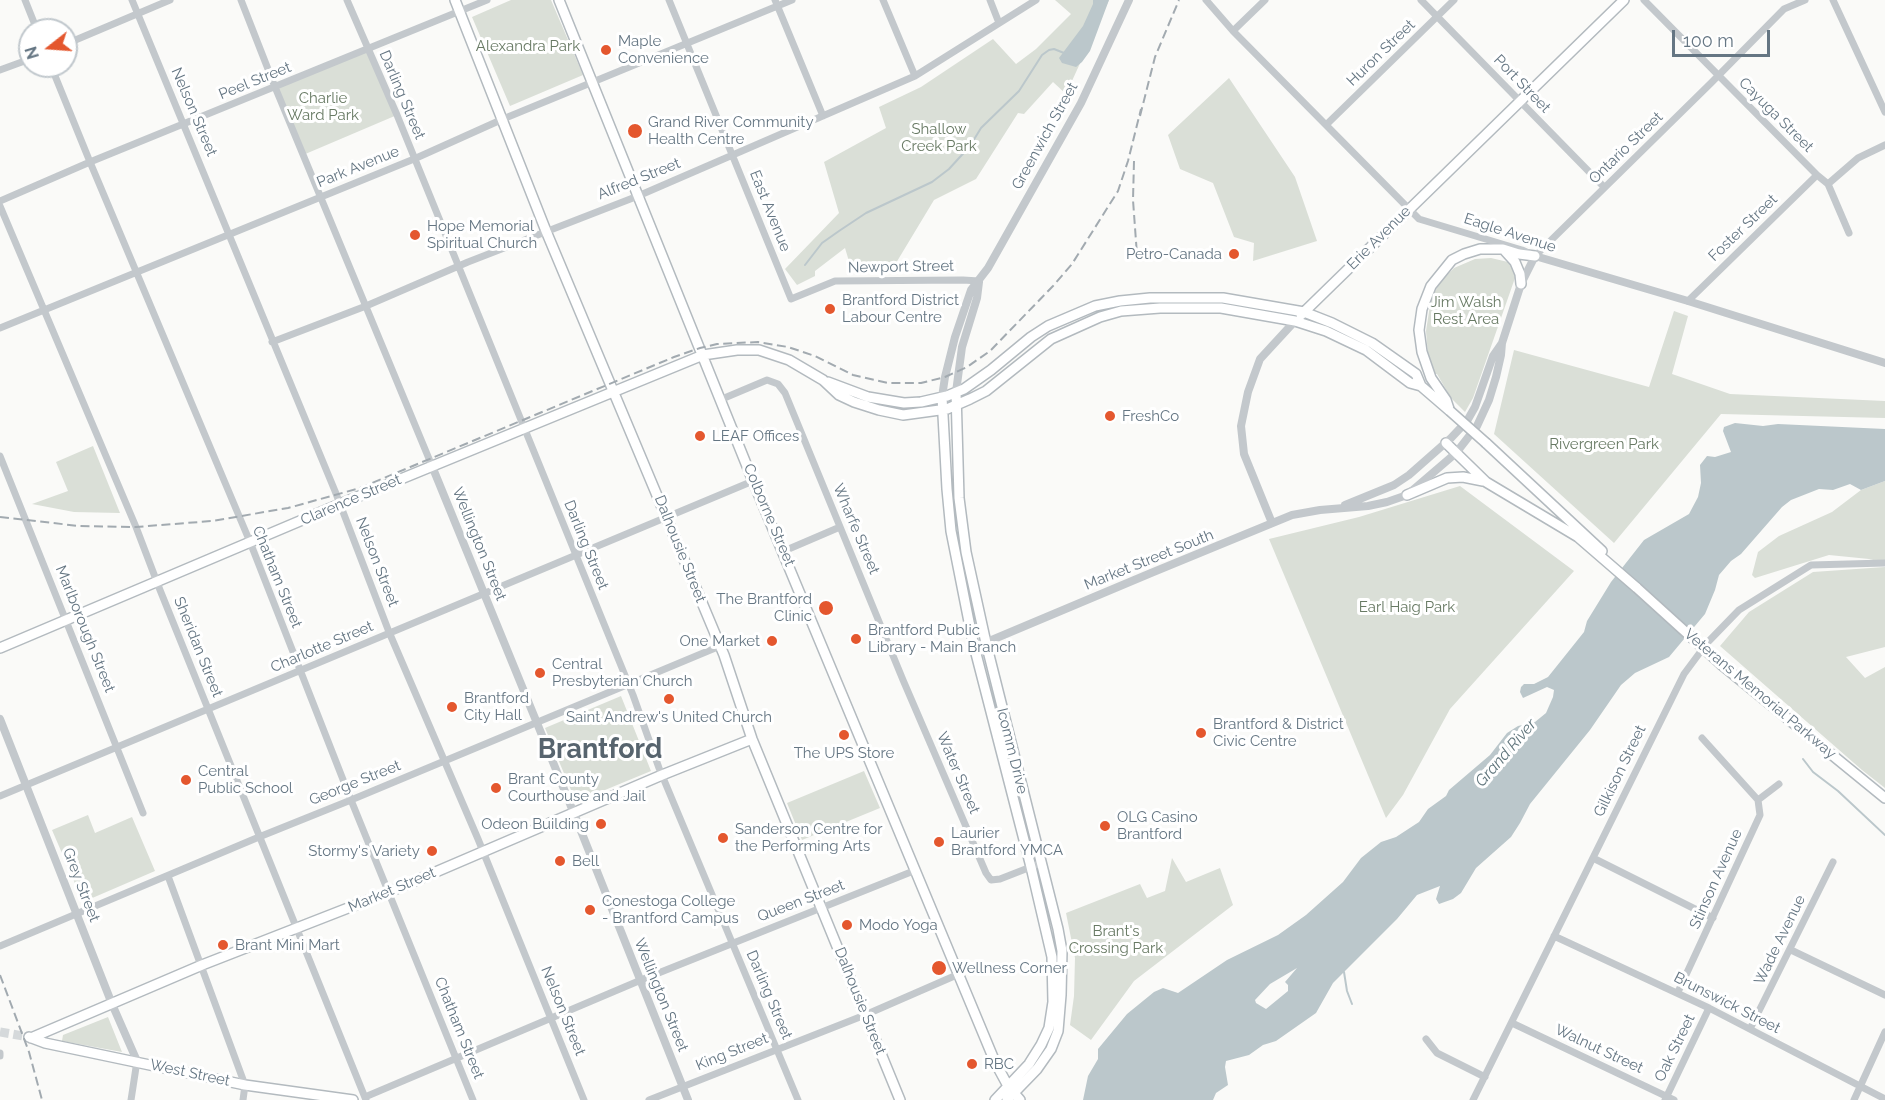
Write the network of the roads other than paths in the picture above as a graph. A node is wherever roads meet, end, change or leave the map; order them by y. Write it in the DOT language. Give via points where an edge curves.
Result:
graph roads {
  1 [pos="25,0"];
  2 [pos="132,0"];
  3 [pos="170,0"];
  4 [pos="241,0"];
  5 [pos="347,0"];
  6 [pos="455,0"];
  7 [pos="487,0"];
  8 [pos="559,0"];
  9 [pos="669,0"];
  10 [pos="792,0"];
  11 [pos="883,0"];
  12 [pos="990,0"];
  13 [pos="1036,0"];
  14 [pos="1129,0"];
  15 [pos="1207,0"];
  16 [pos="1265,0"];
  17 [pos="1421,0"];
  18 [pos="1454,0"];
  19 [pos="1624,0"];
  20 [pos="1644,0"];
  21 [pos="1805,0"];
  22 [pos="1833,0"];
  23 [pos="776,3"];
  24 [pos="460,11"];
  25 [pos="138,13"];
  26 [pos="1437,17"];
  27 [pos="32,18"];
  28 [pos="999,24"];
  29 [pos="1233,31"];
  30 [pos="78,39"];
  31 [pos="688,43"];
  32 [pos="368,49"];
  33 [pos="18,63"];
  34 [pos="0,70"];
  35 [pos="915,76"];
  36 [pos="1719,76"];
  37 [pos="56,78"];
  38 [pos="592,82"];
  39 [pos="275,87"];
  40 [pos="1520,102"];
  41 [pos="1885,112"];
  42 [pos="823,116"];
  43 [pos="503,119"];
  44 [pos="184,124"];
  45 [pos="1326,125"];
  46 [pos="1885,145"];
  47 [pos="733,155"];
  48 [pos="414,159"];
  49 [pos="90,162"];
  50 [pos="1817,175"];
  51 [pos="1828,184"];
  52 [pos="1604,187"];
  53 [pos="638,196"];
  54 [pos="321,197"];
  55 [pos="0,201"];
  56 [pos="0,206"];
  57 [pos="1408,209"];
  58 [pos="546,231"];
  59 [pos="1849,233"];
  60 [pos="230,234"];
  61 [pos="1503,249"];
  62 [pos="1535,256"];
  63 [pos="458,266"];
  64 [pos="136,272"];
  65 [pos="979,281"];
  66 [pos="1521,284"];
  67 [pos="791,299"];
  68 [pos="1688,301"];
  69 [pos="366,306"];
  70 [pos="45,310"];
  71 [pos="1304,312"];
  72 [pos="1295,321"];
  73 [pos="0,328"];
  74 [pos="273,342"];
  75 [pos="1502,342"];
  76 [pos="703,355"];
  77 [pos="1885,363"];
  78 [pos="824,380"];
  79 [pos="1422,386"];
  80 [pos="614,391"];
  81 [pos="956,392"];
  82 [pos="942,397"];
  83 [pos="722,399"];
  84 [pos="956,405"];
  85 [pos="942,410"];
  86 [pos="1450,411"];
  87 [pos="524,428"];
  88 [pos="1446,443"];
  89 [pos="1456,453"];
  90 [pos="0,456"];
  91 [pos="432,466"];
  92 [pos="753,481"];
  93 [pos="1486,482"];
  94 [pos="1407,495"];
  95 [pos="340,504"];
  96 [pos="1336,509"];
  97 [pos="667,517"];
  98 [pos="1272,523"];
  99 [pos="840,527"];
  100 [pos="1580,535"];
  101 [pos="250,542"];
  102 [pos="784,552"];
  103 [pos="576,555"];
  104 [pos="1885,562"];
  105 [pos="156,582"];
  106 [pos="484,593"];
  107 [pos="66,620"];
  108 [pos="389,632"];
  109 [pos="986,643"];
  110 [pos="720,646"];
  111 [pos="975,647"];
  112 [pos="0,648"];
  113 [pos="300,671"];
  114 [pos="902,676"];
  115 [pos="628,684"];
  116 [pos="208,709"];
  117 [pos="0,719"];
  118 [pos="537,722"];
  119 [pos="1702,738"];
  120 [pos="752,739"];
  121 [pos="117,747"];
  122 [pos="445,760"];
  123 [pos="662,776"];
  124 [pos="1779,784"];
  125 [pos="27,785"];
  126 [pos="0,796"];
  127 [pos="1885,798"];
  128 [pos="351,800"];
  129 [pos="1758,800"];
  130 [pos="143,813"];
  131 [pos="574,813"];
  132 [pos="259,837"];
  133 [pos="483,851"];
  134 [pos="1593,858"];
  135 [pos="1833,862"];
  136 [pos="1041,863"];
  137 [pos="1031,867"];
  138 [pos="916,870"];
  139 [pos="168,876"];
  140 [pos="389,892"];
  141 [pos="822,908"];
  142 [pos="78,914"];
  143 [pos="1713,918"];
  144 [pos="297,929"];
  145 [pos="1554,936"];
  146 [pos="732,942"];
  147 [pos="0,946"];
  148 [pos="1791,950"];
  149 [pos="202,966"];
  150 [pos="959,974"];
  151 [pos="641,980"];
  152 [pos="1678,992"];
  153 [pos="1885,995"];
  154 [pos="112,1004"];
  155 [pos="1709,1008"];
  156 [pos="865,1015"];
  157 [pos="551,1017"];
  158 [pos="1512,1023"];
  159 [pos="1750,1029"];
  160 [pos="1885,1032"];
  161 [pos="30,1038"];
  162 [pos="1426,1040"];
  163 [pos="777,1049"];
  164 [pos="456,1057"];
  165 [pos="137,1061"];
  166 [pos="1485,1077"];
  167 [pos="245,1085"];
  168 [pos="683,1087"];
  169 [pos="1860,1087"];
  170 [pos="1012,1095"];
  171 [pos="365,1098"];
  172 [pos="1666,1098"];
  173 [pos="1885,1099"];
  174 [pos="131,1100"];
  175 [pos="243,1100"];
  176 [pos="353,1100"];
  177 [pos="473,1100"];
  178 [pos="584,1100"];
  179 [pos="649,1100"];
  180 [pos="688,1100"];
  181 [pos="798,1100"];
  182 [pos="900,1100"];
  183 [pos="995,1100"];
  184 [pos="1473,1100"];
  185 [pos="1674,1100"];
  186 [pos="1854,1100"];
  1 -- 27 [label="street"];
  2 -- 25 [label="street, Nelson Street"];
  3 -- 25 [label="street"];
  4 -- 39 [label="street, Wellington Street"];
  5 -- 32 [label="street, Darling Street"];
  6 -- 24 [label="main road, Dalhousie Street"];
  7 -- 24 [label="street, Peel Street"];
  8 -- 38 [label="main road, Colborne Street"];
  9 -- 31 [label="street, East Avenue"];
  10 -- 23 [label="street, Park Avenue"];
  11 -- 35 [label="street"];
  12 -- 28 [label="street"];
  13 -- 28 [label="street, Alfred Street"];
  14 -- 65 [label="street, Greenwich Street" via="1081,103"];
  15 -- 29 [label="street, Eagle Avenue"];
  16 -- 29 [label="street"];
  17 -- 26 [label="street, Port Street"];
  18 -- 26 [label="street, Huron Street"];
  19 -- 40 [label="main road, Erie Avenue"];
  20 -- 36 [label="street, Cayuga Street"];
  21 -- 36 [label="street, Ontario Street" via="1784,9"];
  22 -- 41 [label="street"];
  23 -- 31 [label="street, Park Avenue"];
  23 -- 42 [label="street"];
  24 -- 32 [label="street, Peel Street"];
  24 -- 43 [label="main road, Dalhousie Street"];
  25 -- 30 [label="street"];
  25 -- 44 [label="street, Nelson Street"];
  26 -- 40 [label="street, Port Street"];
  26 -- 45 [label="street, Huron Street"];
  28 -- 35 [label="street, Alfred Street"];
  29 -- 45 [label="street, Eagle Avenue"];
  31 -- 38 [label="street, Park Avenue"];
  31 -- 47 [label="street, East Avenue"];
  32 -- 39 [label="street, Peel Street"];
  32 -- 48 [label="street, Darling Street"];
  33 -- 34 [label="street"];
  35 -- 42 [label="street, Alfred Street"];
  36 -- 50 [label="street, Cayuga Street"];
  36 -- 52 [label="street, Ontario Street"];
  37 -- 49 [label="street, Chatham Street"];
  38 -- 43 [label="street, Park Avenue"];
  38 -- 53 [label="main road, Colborne Street"];
  39 -- 44 [label="street, Peel Street"];
  39 -- 54 [label="street, Wellington Street"];
  40 -- 52 [label="street, Port Street"];
  40 -- 57 [label="main road, Erie Avenue"];
  42 -- 47 [label="street, Alfred Street"];
  43 -- 48 [label="street, Park Avenue"];
  43 -- 58 [label="main road, Dalhousie Street"];
  44 -- 49 [label="street, Peel Street"];
  44 -- 60 [label="street, Nelson Street"];
  45 -- 57 [label="street, Eagle Avenue"];
  46 -- 51 [label="street" via="1858,158"];
  47 -- 53 [label="street, Alfred Street"];
  47 -- 67 [label="street, East Avenue"];
  48 -- 54 [label="street, Park Avenue"];
  48 -- 63 [label="street, Darling Street"];
  49 -- 55 [label="street, Peel Street"];
  49 -- 64 [label="street, Chatham Street"];
  50 -- 51 [label="street, Cayuga Street"];
  50 -- 68 [label="street, Foster Street"];
  51 -- 59 [label="street, Cayuga Street"];
  52 -- 62 [label="street, Ontario Street"];
  53 -- 58 [label="street, Alfred Street"];
  53 -- 76 [label="main road, Colborne Street"];
  54 -- 60 [label="street, Park Avenue"];
  54 -- 69 [label="street, Wellington Street"];
  56 -- 70 [label="street, Sheridan Street"];
  57 -- 62 [label="street, Eagle Avenue" via="1419,219"];
  57 -- 71 [label="main road, Erie Avenue"];
  58 -- 63 [label="street, Alfred Street"];
  58 -- 80 [label="main road, Dalhousie Street"];
  60 -- 64 [label="street, Park Avenue"];
  60 -- 74 [label="street, Nelson Street"];
  61 -- 62 [label="main road"];
  61 -- 66 [label="main road" via="1515,262"];
  61 -- 86 [label="main road" via="1480,249 1452,260 1431,286 1422,309 1422,352 1431,378"];
  62 -- 66 [label="street, Ontario Street"];
  62 -- 68 [label="street, Eagle Avenue"];
  63 -- 69 [label="street, Alfred Street"];
  63 -- 87 [label="street, Darling Street"];
  64 -- 70 [label="street, Park Avenue"];
  64 -- 101 [label="street, Chatham Street"];
  65 -- 67 [label="street, Newport Street" via="835,281"];
  65 -- 81 [label="street, Greenwich Street" via="962,347"];
  65 -- 82 [label="street, Greenwich Street" via="964,309"];
  66 -- 75 [label="street, Ontario Street"];
  68 -- 77 [label="street, Eagle Avenue"];
  69 -- 74 [label="street, Alfred Street"];
  69 -- 91 [label="street, Wellington Street"];
  70 -- 73 [label="street, Park Avenue"];
  70 -- 105 [label="street, Sheridan Street"];
  71 -- 72 [label="main road, Erie Avenue"];
  71 -- 79 [label="main road, Veterans Memorial Parkway" via="1372,343 1416,374"];
  71 -- 81 [label="main road, Veterans Memorial Parkway" via="1223,298 1150,298 1102,304 1048,326"];
  72 -- 79 [label="main road, Veterans Memorial Parkway" via="1366,350 1410,383"];
  72 -- 84 [label="main road, Veterans Memorial Parkway" via="1221,308 1111,313 1051,339 986,391"];
  72 -- 98 [label="street, Erie Avenue" via="1260,359 1241,426 1244,454"];
  74 -- 95 [label="street, Nelson Street"];
  75 -- 88 [label="street, Market Street South" via="1475,407"];
  75 -- 89 [label="street, Market Street South" via="1489,400 1477,426"];
  76 -- 78 [label="main road, Clarence Street" via="759,350 789,360"];
  76 -- 80 [label="main road, Clarence Street"];
  76 -- 83 [label="main road, Colborne Street"];
  78 -- 82 [label="main road, Veterans Memorial Parkway" via="891,402"];
  78 -- 85 [label="main road, Veterans Memorial Parkway" via="839,395 879,410 903,415"];
  79 -- 86 [label="main road, Veterans Memorial Parkway"];
  80 -- 87 [label="main road, Clarence Street"];
  80 -- 97 [label="main road, Dalhousie Street"];
  81 -- 82 [label="main road, Veterans Memorial Parkway"];
  81 -- 84 [label="main road, Icomm Drive"];
  82 -- 85 [label="main road, Icomm Drive"];
  83 -- 92 [label="main road, Colborne Street"];
  83 -- 99 [label="street, Wharfe Street" via="767,380 778,384"];
  84 -- 85 [label="main road, Veterans Memorial Parkway"];
  84 -- 109 [label="main road, Icomm Drive" via="963,530"];
  85 -- 111 [label="main road, Icomm Drive" via="951,531"];
  86 -- 100 [label="main road, Veterans Memorial Parkway, bridge"];
  87 -- 91 [label="main road, Clarence Street"];
  87 -- 103 [label="street, Darling Street"];
  88 -- 89 [label="main road"];
  88 -- 96 [label="street, Market Street South" via="1409,475"];
  89 -- 93 [label="main road"];
  89 -- 94 [label="street, Market Street South"];
  90 -- 107 [label="street, Marlborough Street"];
  91 -- 95 [label="main road, Clarence Street"];
  91 -- 106 [label="street, Wellington Street"];
  92 -- 97 [label="street, Charlotte Street"];
  92 -- 102 [label="main road, Colborne Street"];
  93 -- 94 [label="main road" via="1447,478"];
  93 -- 100 [label="main road"];
  94 -- 96 [label="street, Market Street South" via="1368,506"];
  95 -- 101 [label="main road, Clarence Street"];
  95 -- 108 [label="street, Nelson Street"];
  96 -- 98 [label="street, Market Street South" via="1301,513"];
  97 -- 103 [label="street, Charlotte Street"];
  97 -- 110 [label="main road, Dalhousie Street"];
  98 -- 109 [label="street, Market Street South"];
  99 -- 102 [label="street"];
  99 -- 114 [label="street, Wharfe Street"];
  100 -- 127 [label="main road, Veterans Memorial Parkway, bridge" via="1624,571 1636,588 1722,665"];
  101 -- 105 [label="main road, Clarence Street"];
  101 -- 113 [label="street, Chatham Street"];
  102 -- 138 [label="main road, Colborne Street"];
  103 -- 106 [label="street, Charlotte Street"];
  103 -- 115 [label="street, Darling Street"];
  104 -- 134 [label="street, Gilkison Street" via="1811,565 1739,610 1684,674"];
  105 -- 107 [label="main road, Clarence Street"];
  105 -- 116 [label="street, Sheridan Street"];
  106 -- 108 [label="street, Charlotte Street"];
  106 -- 118 [label="street, Wellington Street"];
  107 -- 112 [label="main road, Clarence Street"];
  107 -- 121 [label="street, Marlborough Street"];
  108 -- 113 [label="street, Charlotte Street"];
  108 -- 122 [label="street, Nelson Street"];
  109 -- 111 [label="street, Market Street South"];
  109 -- 136 [label="main road, Icomm Drive"];
  110 -- 115 [label="street, George Street"];
  110 -- 120 [label="main road, Dalhousie Street"];
  111 -- 137 [label="main road, Icomm Drive"];
  113 -- 116 [label="street, Charlotte Street"];
  113 -- 128 [label="street, Chatham Street"];
  114 -- 137 [label="street, Water Street" via="991,880"];
  115 -- 118 [label="street, George Street"];
  115 -- 123 [label="street, Darling Street"];
  116 -- 121 [label="street, Charlotte Street"];
  116 -- 132 [label="street, Sheridan Street"];
  117 -- 125 [label="street, Grey Street"];
  118 -- 122 [label="street, George Street"];
  118 -- 131 [label="street, Wellington Street"];
  119 -- 129 [label="street"];
  120 -- 123 [label="main road, Market Street"];
  120 -- 141 [label="main road, Dalhousie Street"];
  121 -- 125 [label="street, Charlotte Street"];
  121 -- 130 [label="street, Marlborough Street"];
  122 -- 128 [label="street, George Street"];
  122 -- 133 [label="street, Nelson Street"];
  123 -- 131 [label="main road, Market Street"];
  123 -- 146 [label="street, Darling Street"];
  124 -- 129 [label="street"];
  125 -- 126 [label="street, Charlotte Street"];
  125 -- 142 [label="street, Grey Street"];
  128 -- 132 [label="street, George Street"];
  128 -- 140 [label="street, Chatham Street"];
  129 -- 143 [label="street, Stinson Avenue" via="1760,815"];
  131 -- 133 [label="main road, Market Street"];
  131 -- 151 [label="street, Wellington Street"];
  132 -- 139 [label="street, George Street"];
  132 -- 144 [label="street, Sheridan Street"];
  133 -- 140 [label="main road, Market Street"];
  133 -- 157 [label="street, Nelson Street"];
  134 -- 143 [label="street"];
  134 -- 145 [label="street, Gilkison Street"];
  135 -- 148 [label="street, Wade Avenue"];
  136 -- 137 [label="street"];
  136 -- 170 [label="main road, Icomm Drive" via="1062,951 1058,1031 1037,1069"];
  137 -- 170 [label="main road, Icomm Drive" via="1052,957 1053,1002 1049,1028"];
  138 -- 141 [label="street, Queen Street"];
  138 -- 150 [label="main road, Colborne Street"];
  139 -- 142 [label="street, George Street"];
  139 -- 149 [label="street"];
  140 -- 144 [label="main road, Market Street"];
  140 -- 164 [label="street, Chatham Street"];
  141 -- 146 [label="street, Queen Street"];
  141 -- 156 [label="main road, Dalhousie Street"];
  142 -- 147 [label="street, George Street"];
  142 -- 154 [label="street, Grey Street"];
  143 -- 152 [label="street, Stinson Avenue"];
  144 -- 149 [label="main road, Market Street"];
  144 -- 171 [label="street, Sheridan Street"];
  145 -- 152 [label="street, Brunswick Street"];
  145 -- 158 [label="street, Gilkison Street"];
  146 -- 151 [label="street, Queen Street"];
  146 -- 163 [label="street, Darling Street"];
  148 -- 153 [label="street"];
  148 -- 159 [label="street, Wade Avenue"];
  149 -- 154 [label="main road, Market Street"];
  149 -- 167 [label="street"];
  150 -- 156 [label="street, King Street"];
  150 -- 170 [label="main road, Colborne Street"];
  151 -- 157 [label="street, Queen Street"];
  151 -- 168 [label="street, Wellington Street"];
  152 -- 155 [label="street, Brunswick Street"];
  154 -- 161 [label="main road, Market Street"];
  154 -- 165 [label="street, Grey Street"];
  155 -- 159 [label="street, Brunswick Street"];
  155 -- 172 [label="street, Oak Street"];
  156 -- 163 [label="street, King Street"];
  156 -- 182 [label="main road, Dalhousie Street"];
  157 -- 164 [label="street, Queen Street"];
  157 -- 178 [label="street, Nelson Street"];
  158 -- 166 [label="street, Gilkison Street"];
  158 -- 172 [label="street, Walnut Street"];
  159 -- 169 [label="street, Brunswick Street"];
  160 -- 169 [label="street"];
  161 -- 165 [label="main road, West Street"];
  162 -- 166 [label="street" via="1437,1053"];
  163 -- 168 [label="street, King Street"];
  163 -- 181 [label="street, Darling Street"];
  164 -- 171 [label="street, Queen Street"];
  164 -- 177 [label="street, Chatham Street"];
  165 -- 167 [label="main road, West Street"];
  165 -- 174 [label="street"];
  166 -- 184 [label="street, Gilkison Street"];
  167 -- 175 [label="street"];
  167 -- 176 [label="main road, West Street"];
  168 -- 179 [label="street, King Street"];
  168 -- 180 [label="street, Wellington Street"];
  169 -- 173 [label="street, Brunswick Street"];
  169 -- 186 [label="street"];
  170 -- 183 [label="main road"];
  172 -- 185 [label="street, Walnut Street"];
}
